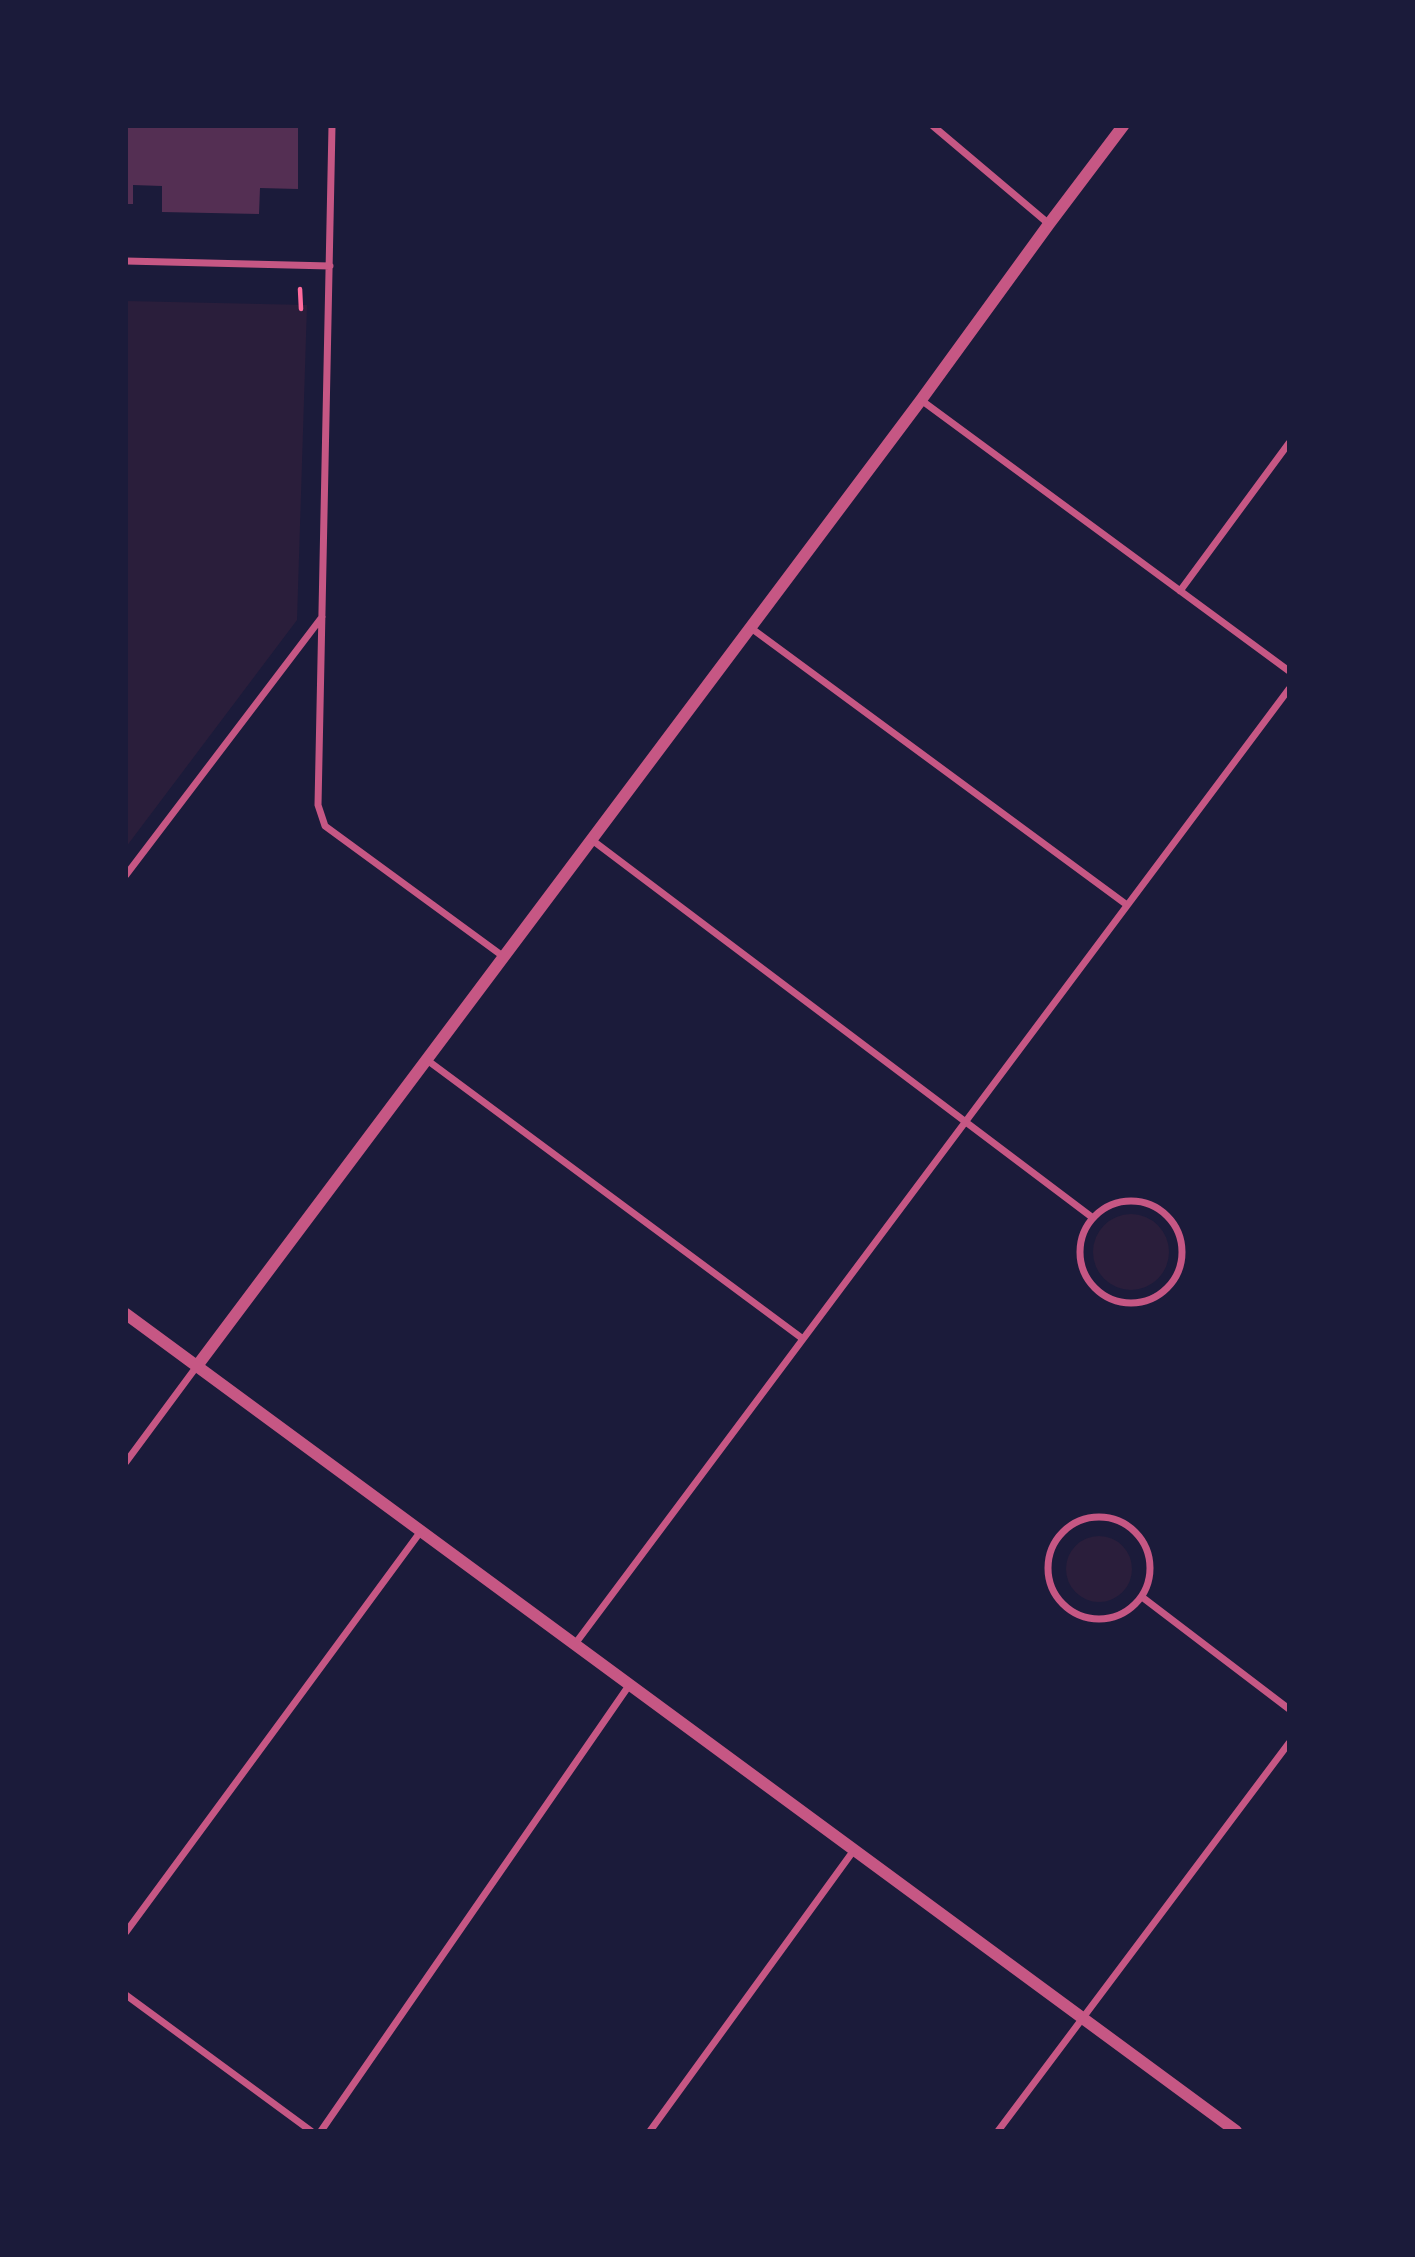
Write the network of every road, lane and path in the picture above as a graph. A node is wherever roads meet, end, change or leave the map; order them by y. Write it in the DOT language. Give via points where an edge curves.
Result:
graph roads {
  1 [pos="332,126"];
  2 [pos="933,126"];
  3 [pos="1123,126"];
  4 [pos="1049,224"];
  5 [pos="126,261"];
  6 [pos="330,266"];
  7 [pos="921,400"];
  8 [pos="1289,443"];
  9 [pos="1180,590"];
  10 [pos="322,617"];
  11 [pos="751,628"];
  12 [pos="1289,671"];
  13 [pos="1289,689"];
  14 [pos="592,840"];
  15 [pos="126,875"];
  16 [pos="1127,905"];
  17 [pos="504,957"];
  18 [pos="428,1060"];
  19 [pos="965,1122"];
  20 [pos="1093,1218"];
  21 [pos="126,1314"];
  22 [pos="803,1339"];
  23 [pos="197,1366"];
  24 [pos="126,1462"];
  25 [pos="421,1531"];
  26 [pos="1142,1597"];
  27 [pos="575,1644"];
  28 [pos="630,1684"];
  29 [pos="1289,1709"];
  30 [pos="1289,1743"];
  31 [pos="854,1850"];
  32 [pos="126,1932"];
  33 [pos="126,1995"];
  34 [pos="1083,2018"];
  35 [pos="311,2131"];
  36 [pos="321,2131"];
  37 [pos="650,2131"];
  38 [pos="998,2131"];
  39 [pos="1236,2131"];
  1 -- 6 [label="street"];
  2 -- 4 [label="street"];
  3 -- 4 [label="street"];
  4 -- 7 [label="street"];
  5 -- 6 [label="street"];
  6 -- 10 [label="street"];
  7 -- 9 [label="street"];
  7 -- 11 [label="street"];
  8 -- 9 [label="street"];
  9 -- 12 [label="street"];
  10 -- 15 [label="street"];
  10 -- 17 [label="street" via="318,805 325,826"];
  11 -- 14 [label="street"];
  11 -- 16 [label="street"];
  13 -- 16 [label="street"];
  14 -- 17 [label="street"];
  14 -- 19 [label="street"];
  16 -- 19 [label="street"];
  17 -- 18 [label="street"];
  18 -- 22 [label="street"];
  18 -- 23 [label="street"];
  19 -- 20 [label="street"];
  19 -- 22 [label="street"];
  20 -- 20 [label="street" via="1121,1201 1147,1203 1169,1216 1183,1246 1182,1264 1165,1292 1150,1301 1116,1302 1089,1282 1080,1249"];
  21 -- 23 [label="street"];
  22 -- 27 [label="street"];
  23 -- 24 [label="street"];
  23 -- 25 [label="street"];
  25 -- 27 [label="street"];
  25 -- 32 [label="street"];
  26 -- 26 [label="street" via="1114,1618 1080,1617 1065,1608 1048,1576 1048,1560 1063,1531 1092,1517 1108,1517 1137,1533 1150,1564"];
  26 -- 29 [label="street"];
  27 -- 28 [label="street"];
  28 -- 31 [label="street"];
  28 -- 36 [label="street"];
  30 -- 34 [label="street"];
  31 -- 34 [label="street"];
  31 -- 37 [label="street"];
  33 -- 35 [label="street"];
  34 -- 38 [label="street"];
  34 -- 39 [label="street"];
}
